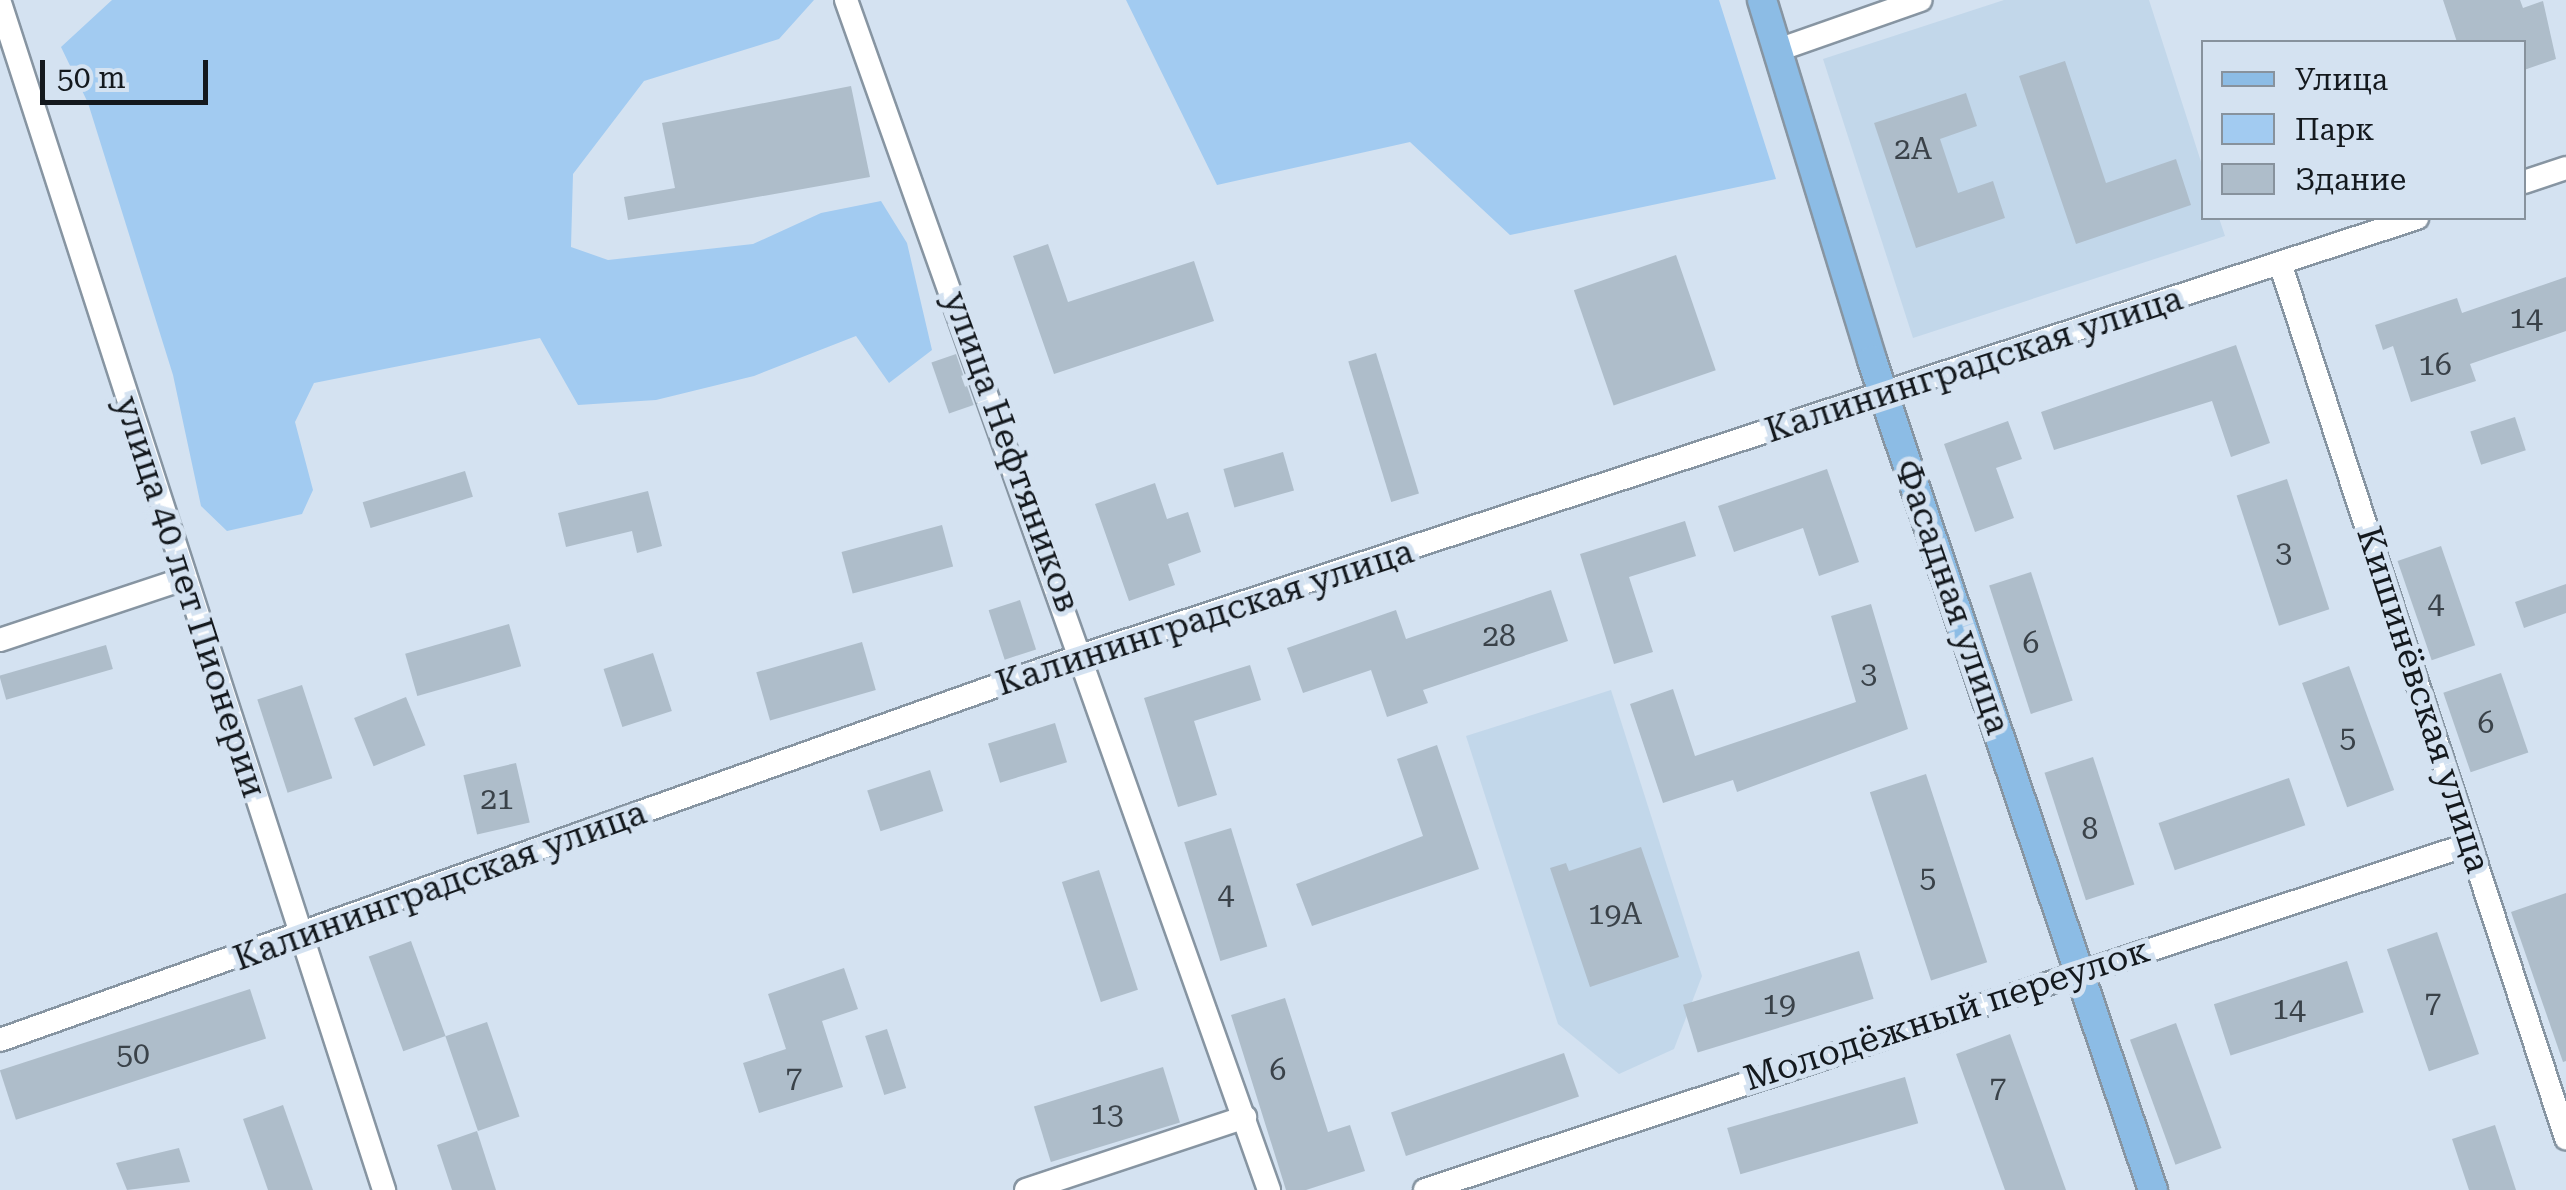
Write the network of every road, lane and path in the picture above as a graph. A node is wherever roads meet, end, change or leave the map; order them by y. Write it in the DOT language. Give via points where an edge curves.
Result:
graph roads {
  1 [pos="846,0"];
  2 [pos="1762,0"];
  3 [pos="1921,0"];
  4 [pos="0,3"];
  5 [pos="1778,50"];
  6 [pos="2566,168"];
  7 [pos="2526,181"];
  8 [pos="2411,220"];
  9 [pos="2280,263"];
  10 [pos="1885,396"];
  11 [pos="184,579"];
  12 [pos="0,640"];
  13 [pos="1083,655"];
  14 [pos="2470,844"];
  15 [pos="300,937"];
  16 [pos="2078,970"];
  17 [pos="0,1040"];
  18 [pos="1245,1117"];
  19 [pos="2566,1138"];
  20 [pos="384,1190"];
  21 [pos="1026,1190"];
  22 [pos="1269,1190"];
  23 [pos="1425,1190"];
  24 [pos="2153,1190"];
  1 -- 13 [label="street, улица Нефтяников"];
  2 -- 5 [label="main road, Фасадная улица"];
  3 -- 5 [label="street"];
  4 -- 11 [label="street, улица 40 лет Пионерии"];
  5 -- 10 [label="main road, Фасадная улица"];
  6 -- 7 [label="street"];
  8 -- 9 [label="street, Калининградская улица"];
  9 -- 10 [label="street, Калининградская улица"];
  9 -- 14 [label="street, Кишинёвская улица"];
  10 -- 13 [label="street, Калининградская улица"];
  10 -- 16 [label="main road, Фасадная улица"];
  11 -- 12 [label="street"];
  11 -- 15 [label="street, улица 40 лет Пионерии"];
  13 -- 15 [label="street, Калининградская улица"];
  13 -- 18 [label="street, улица Нефтяников"];
  14 -- 16 [label="street, Молодёжный переулок"];
  14 -- 19 [label="street, Кишинёвская улица"];
  15 -- 17 [label="street, Калининградская улица"];
  15 -- 20 [label="street, улица 40 лет Пионерии"];
  16 -- 23 [label="street, Молодёжный переулок"];
  16 -- 24 [label="main road, Фасадная улица"];
  18 -- 21 [label="street"];
  18 -- 22 [label="street, улица Нефтяников"];
}
